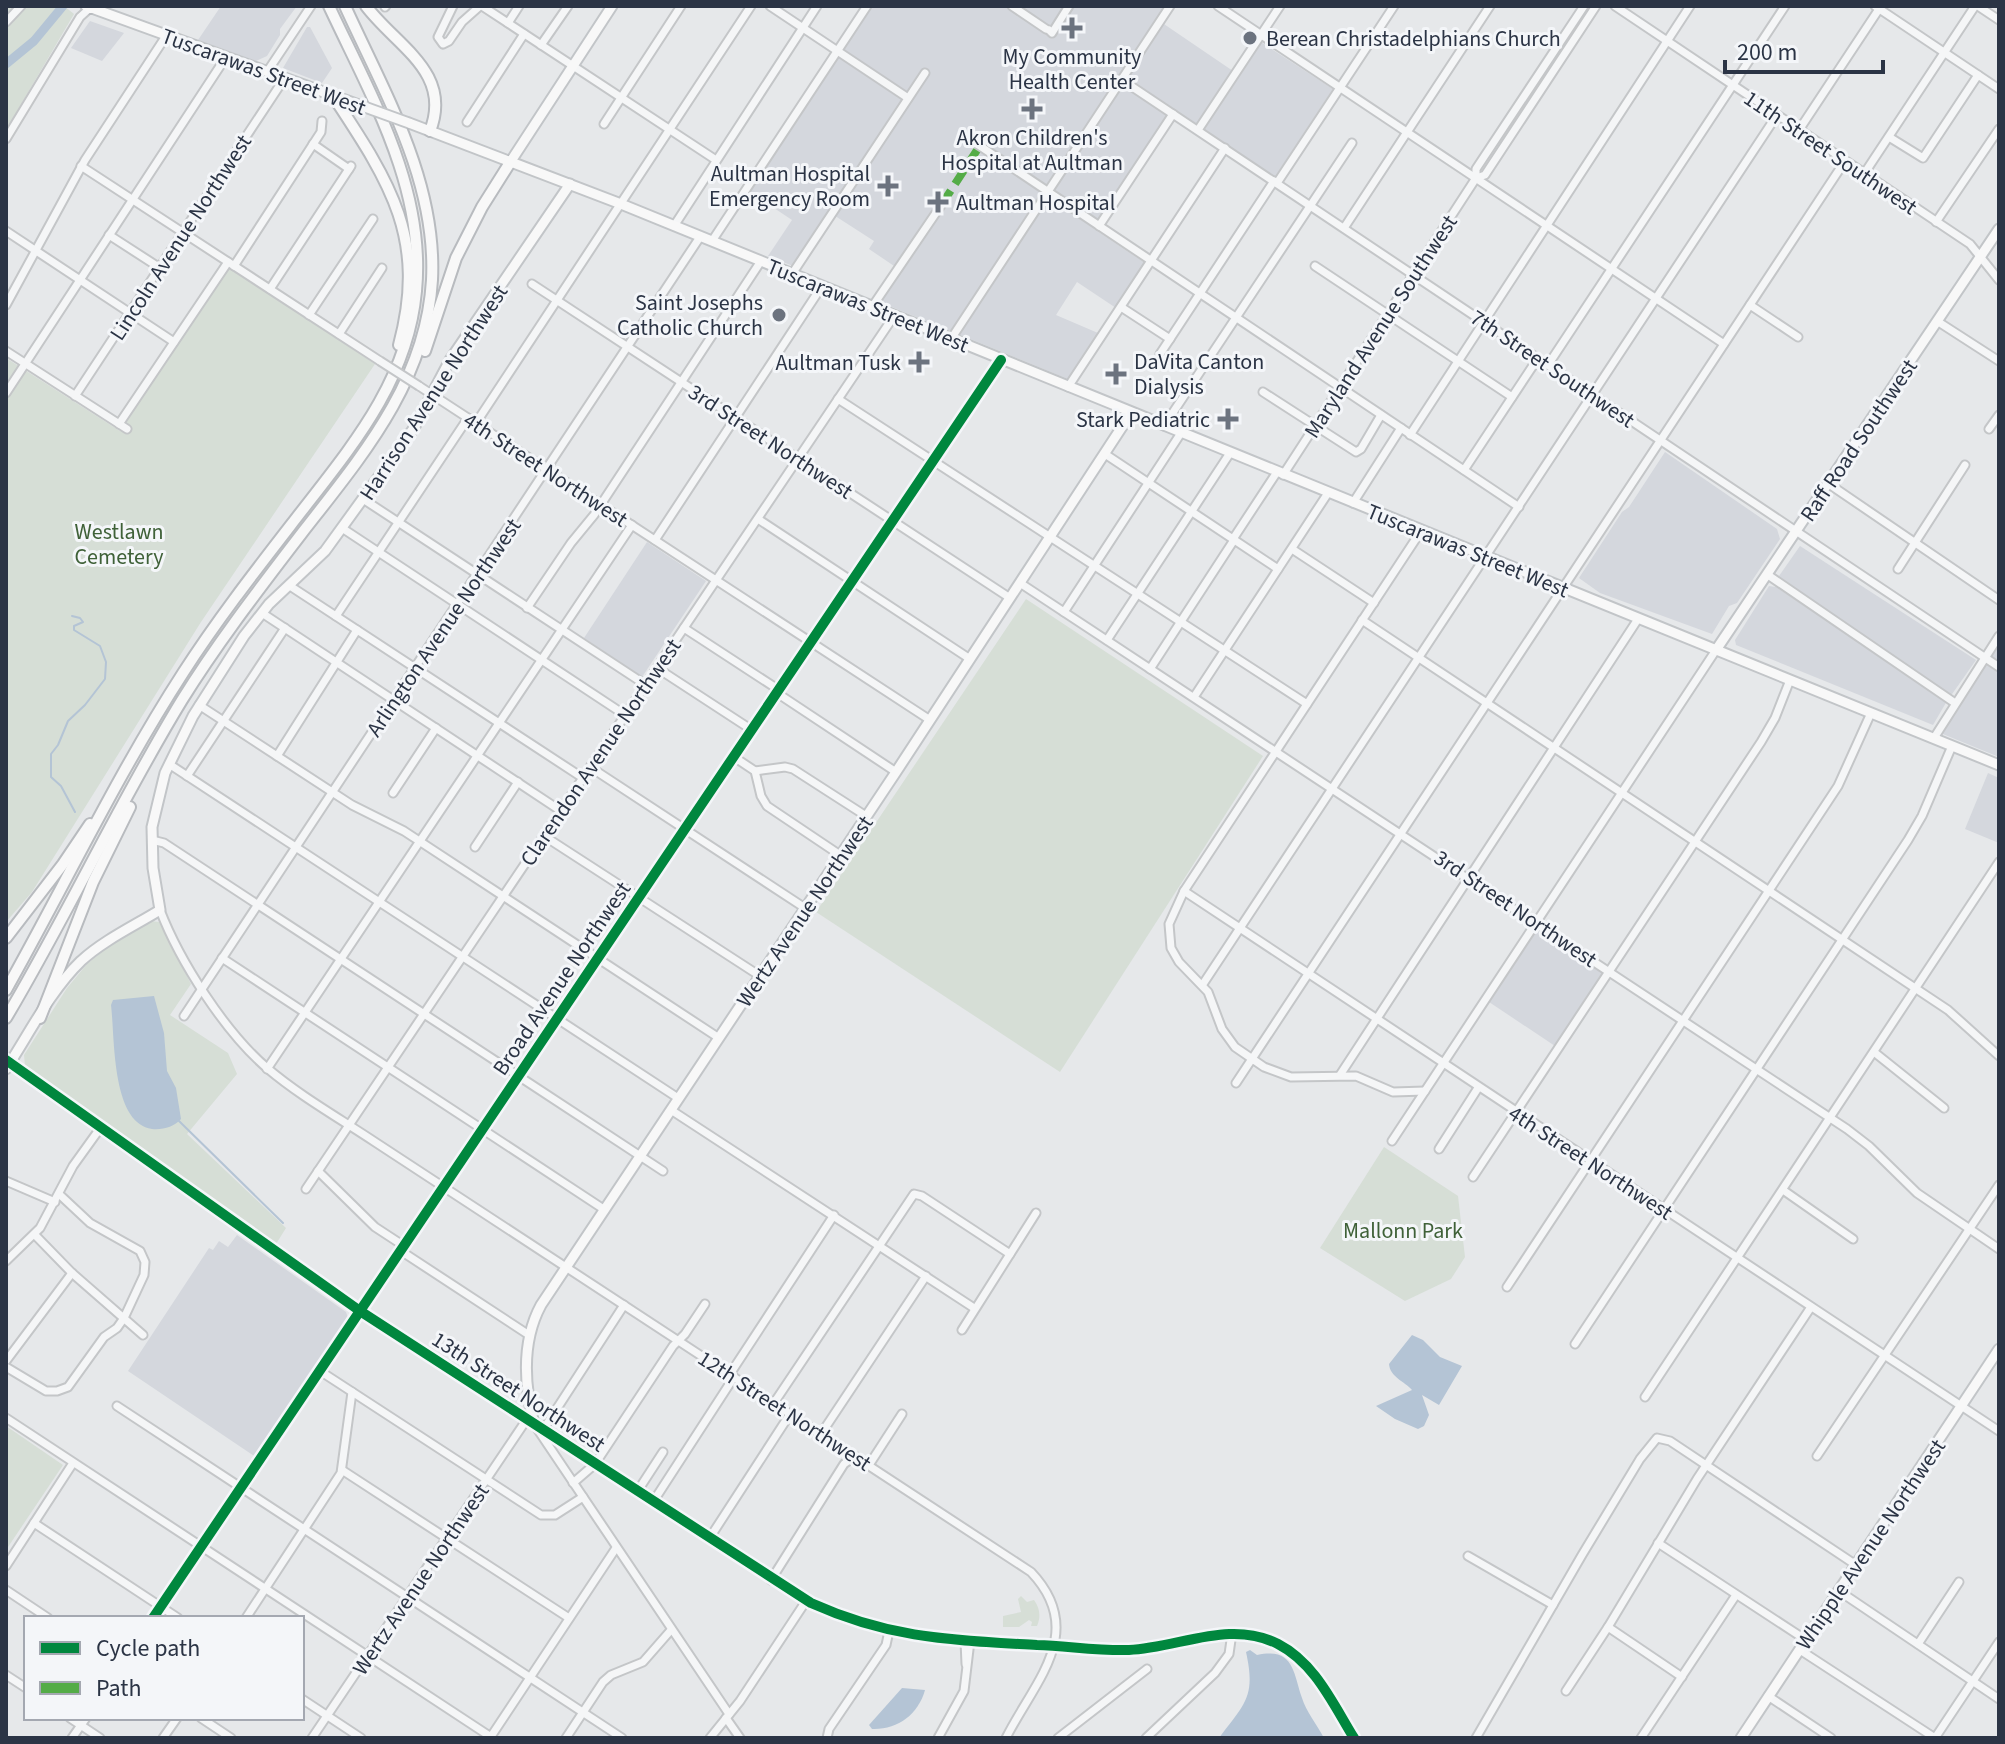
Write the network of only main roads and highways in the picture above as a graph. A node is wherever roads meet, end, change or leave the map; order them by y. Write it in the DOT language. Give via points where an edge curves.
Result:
graph roads {
  1 [pos="327,6"];
  2 [pos="345,6"];
  3 [pos="366,6"];
  4 [pos="612,6"];
  5 [pos="90,7"];
  6 [pos="333,96"];
  7 [pos="430,131"];
  8 [pos="511,161"];
  9 [pos="570,184"];
  10 [pos="1999,229"];
  11 [pos="1131,413"];
  12 [pos="370,421"];
  13 [pos="352,470"];
  14 [pos="1716,650"];
  15 [pos="181,703"];
  16 [pos="146,735"];
  17 [pos="1999,765"];
  18 [pos="6,938"];
  19 [pos="6,990"];
  20 [pos="6,1018"];
  21 [pos="40,1018"];
  22 [pos="7,1064"];
  23 [pos="1999,1349"];
  24 [pos="527,1385"];
  25 [pos="500,1401"];
  26 [pos="535,1424"];
  27 [pos="1354,1738"];
  28 [pos="1741,1738"];
  1 -- 12 [label="highway" via="402,172 414,215 417,290 406,346"];
  2 -- 13 [label="highway" via="412,158 432,251 429,308 413,366 385,423"];
  3 -- 7 [label="highway" via="427,73 436,102"];
  4 -- 8 [label="main road"];
  5 -- 6 [label="main road, Tuscarawas Street West"];
  6 -- 7 [label="main road, Tuscarawas Street West, bridge"];
  6 -- 12 [label="highway" via="386,179 408,250 401,336"];
  7 -- 8 [label="main road, Tuscarawas Street West"];
  8 -- 9 [label="main road, Tuscarawas Street West"];
  8 -- 13 [label="highway" via="456,258 410,389 368,458"];
  9 -- 11 [label="main road, Tuscarawas Street West"];
  9 -- 21 [label="main road, Harrison Avenue Northwest" via="363,499 318,559 262,613 199,705 169,764 156,806 152,840 160,910 84,959"];
  10 -- 14 [label="main road, Raff Road Southwest"];
  11 -- 14 [label="main road, Tuscarawas Street West"];
  11 -- 24 [label="main road, Wertz Avenue Northwest" via="541,1305 529,1335"];
  12 -- 16 [label="highway" via="225,611"];
  13 -- 15 [label="highway" via="236,619"];
  14 -- 17 [label="main road, Tuscarawas Street West"];
  15 -- 20 [label="highway"];
  15 -- 21 [label="highway" via="93,882"];
  16 -- 18 [label="highway" via="128,755 79,842"];
  16 -- 19 [label="highway"];
  21 -- 22 [label="main road"];
  22 -- 25 [label="main road, 13th Street Northwest" via="360,1311"];
  23 -- 28 [label="main road, Whipple Avenue Northwest"];
  24 -- 25 [label="main road" via="515,1403"];
  24 -- 26 [label="main road, Wertz Avenue Northwest"];
  25 -- 26 [label="main road, 13th Street Northwest"];
  26 -- 27 [label="main road, 13th Street Northwest" via="771,1580 847,1619 889,1631 967,1641 1118,1650 1232,1633 1251,1635 1301,1659"];
}
